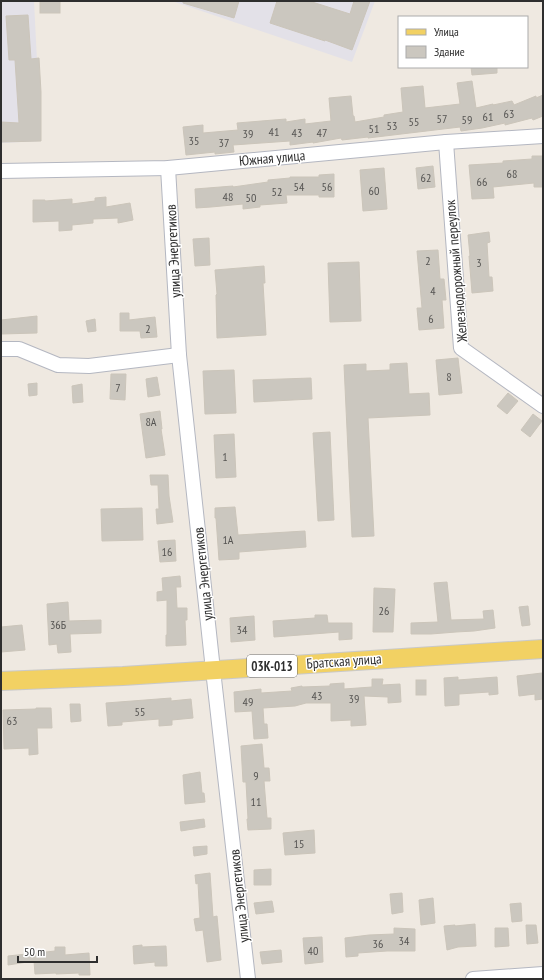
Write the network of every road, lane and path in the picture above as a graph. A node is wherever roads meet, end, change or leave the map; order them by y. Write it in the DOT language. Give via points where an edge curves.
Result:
graph roads {
  1 [pos="543,136"];
  2 [pos="446,142"];
  3 [pos="168,168"];
  4 [pos="1,171"];
  5 [pos="1,349"];
  6 [pos="179,355"];
  7 [pos="543,406"];
  8 [pos="543,649"];
  9 [pos="213,670"];
  10 [pos="1,681"];
  11 [pos="543,974"];
  12 [pos="248,979"];
  13 [pos="474,979"];
  1 -- 2 [label="street, Южная улица"];
  2 -- 3 [label="street, Южная улица"];
  2 -- 7 [label="street, Железнодорожный переулок" via="461,348"];
  3 -- 4 [label="street, Южная улица"];
  3 -- 6 [label="street, улица Энергетиков"];
  5 -- 6 [label="street" via="19,349 58,365 89,366"];
  6 -- 9 [label="street, улица Энергетиков"];
  8 -- 9 [label="main road, Братская улица / 03К-013"];
  9 -- 10 [label="main road, Братская улица / 03К-013"];
  9 -- 12 [label="street, улица Энергетиков"];
  11 -- 13 [label="street"];
}
